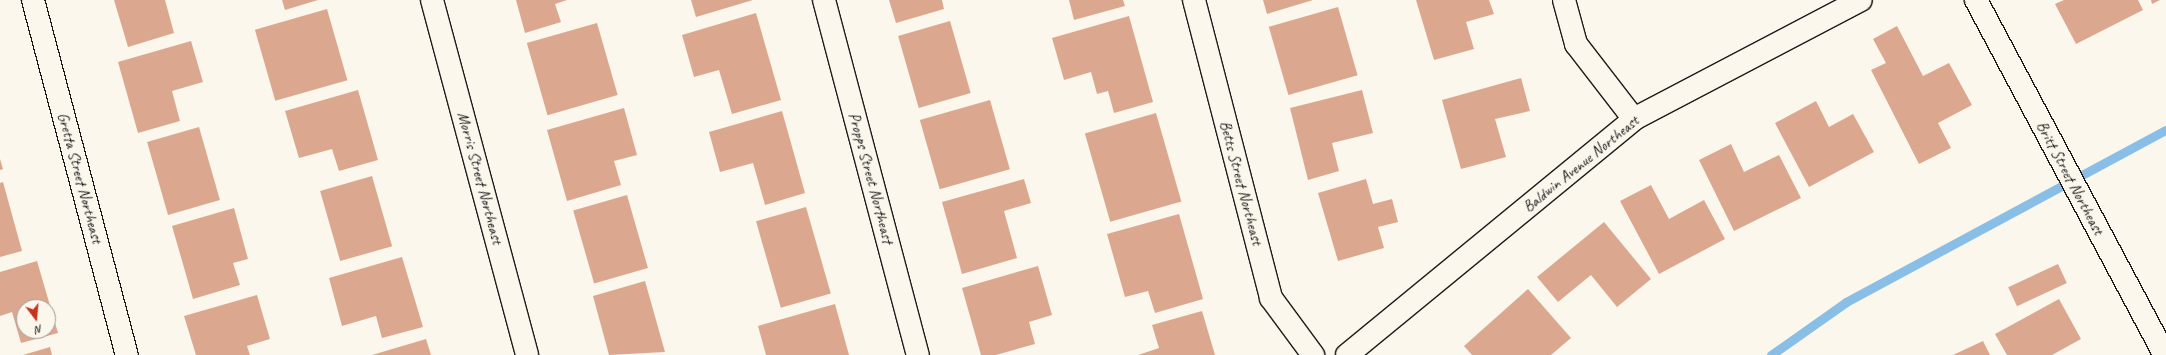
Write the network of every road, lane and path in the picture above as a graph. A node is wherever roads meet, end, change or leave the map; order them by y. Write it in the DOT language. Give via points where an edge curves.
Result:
graph roads {
  1 [pos="33,0"];
  2 [pos="432,0"];
  3 [pos="824,0"];
  4 [pos="1194,0"];
  5 [pos="1564,0"];
  6 [pos="1862,0"];
  7 [pos="1976,0"];
  8 [pos="1634,119"];
  9 [pos="127,355"];
  10 [pos="527,355"];
  11 [pos="918,355"];
  12 [pos="1314,355"];
  13 [pos="1347,355"];
  14 [pos="2165,355"];
  1 -- 9 [label="street, Gretta Street Northeast"];
  2 -- 10 [label="street, Morris Street Northeast"];
  3 -- 11 [label="street, Propps Street Northeast"];
  4 -- 12 [label="street, Betts Street Northeast" via="1271,298"];
  5 -- 8 [label="street" via="1576,44"];
  6 -- 8 [label="street, Baldwin Avenue Northeast"];
  7 -- 14 [label="street, Britt Street Northeast"];
  8 -- 13 [label="street, Baldwin Avenue Northeast"];
}
